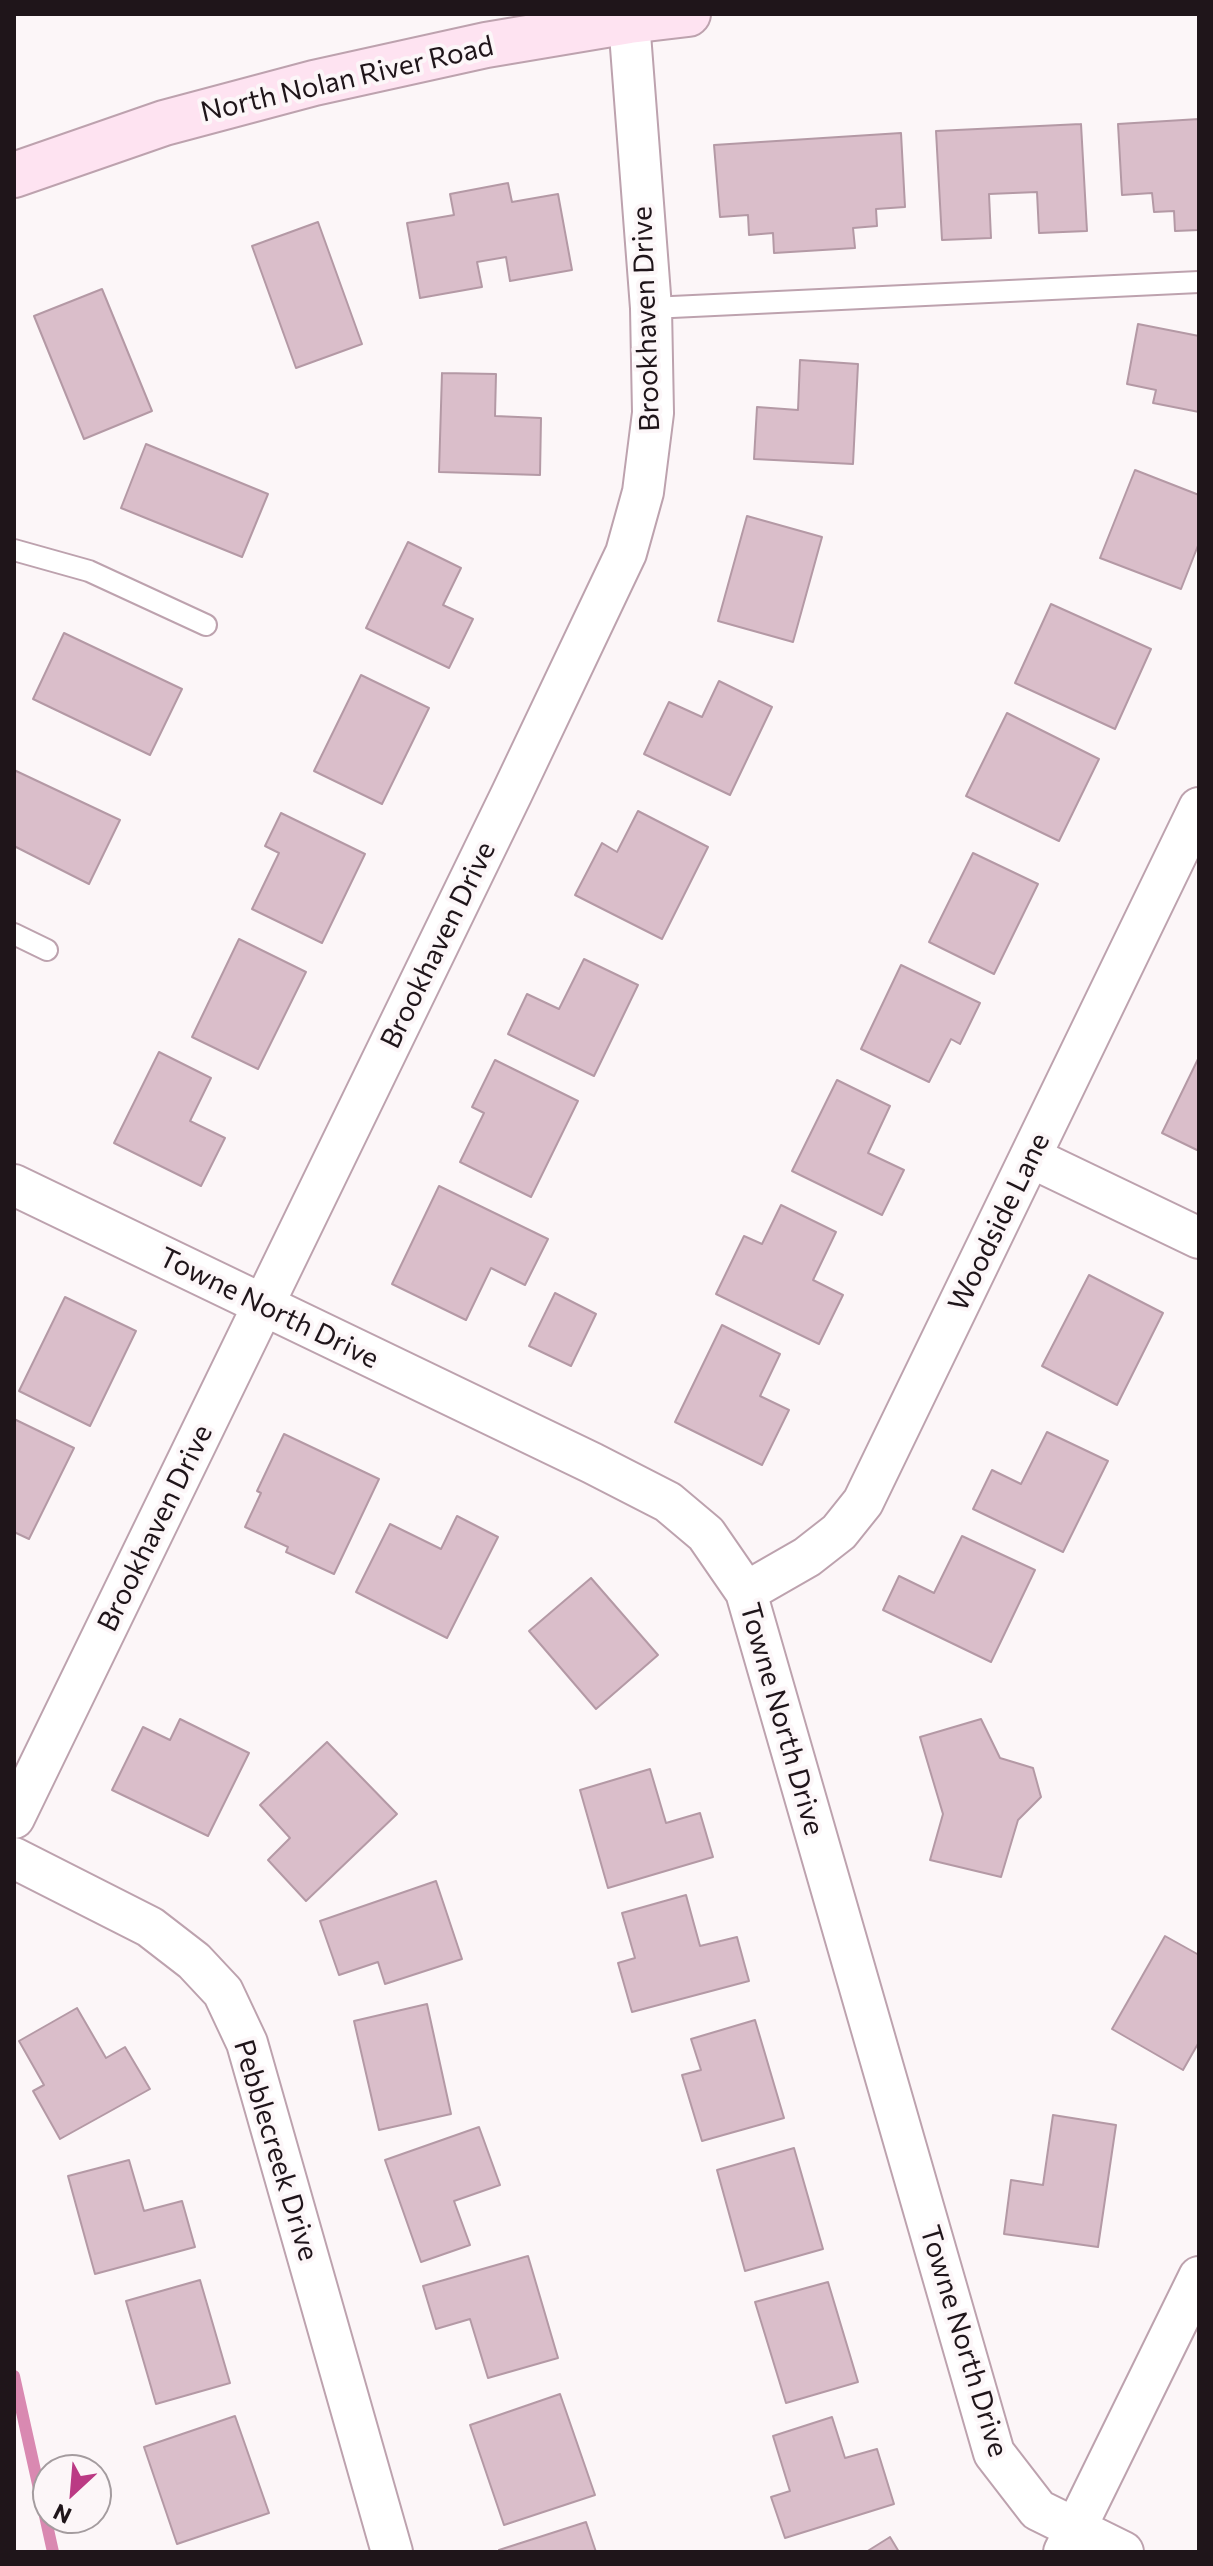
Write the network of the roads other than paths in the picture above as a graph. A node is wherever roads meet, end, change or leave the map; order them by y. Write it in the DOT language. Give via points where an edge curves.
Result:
graph roads {
  1 [pos="688,14"];
  2 [pos="629,17"];
  3 [pos="14,175"];
  4 [pos="1199,282"];
  5 [pos="651,308"];
  6 [pos="14,550"];
  7 [pos="206,625"];
  8 [pos="1199,808"];
  9 [pos="14,934"];
  10 [pos="47,950"];
  11 [pos="1030,1157"];
  12 [pos="14,1185"];
  13 [pos="1199,1238"];
  14 [pos="264,1305"];
  15 [pos="746,1592"];
  16 [pos="14,1818"];
  17 [pos="14,1858"];
  18 [pos="1199,2277"];
  19 [pos="1069,2540"];
  20 [pos="392,2552"];
  21 [pos="1123,2552"];
  1 -- 2 [label="main road, North Nolan River Road"];
  2 -- 3 [label="main road, North Nolan River Road" via="314,83 164,123"];
  2 -- 5 [label="street, Brookhaven Drive"];
  4 -- 5 [label="lane"];
  5 -- 14 [label="street, Brookhaven Drive" via="653,413 643,492 626,553"];
  6 -- 7 [label="lane" via="89,571"];
  8 -- 11 [label="street, Woodside Lane"];
  9 -- 10 [label="lane"];
  11 -- 13 [label="street"];
  11 -- 15 [label="street, Woodside Lane" via="863,1502 839,1532 807,1557"];
  12 -- 14 [label="street, Towne North Drive"];
  14 -- 15 [label="street, Towne North Drive" via="668,1502 706,1534"];
  14 -- 16 [label="street, Brookhaven Drive"];
  15 -- 19 [label="street, Towne North Drive" via="994,2453"];
  17 -- 20 [label="street, Pebblecreek Drive" via="150,1927 223,1992 247,2043"];
  18 -- 19 [label="street"];
  19 -- 21 [label="street, Towne North Drive"];
}
